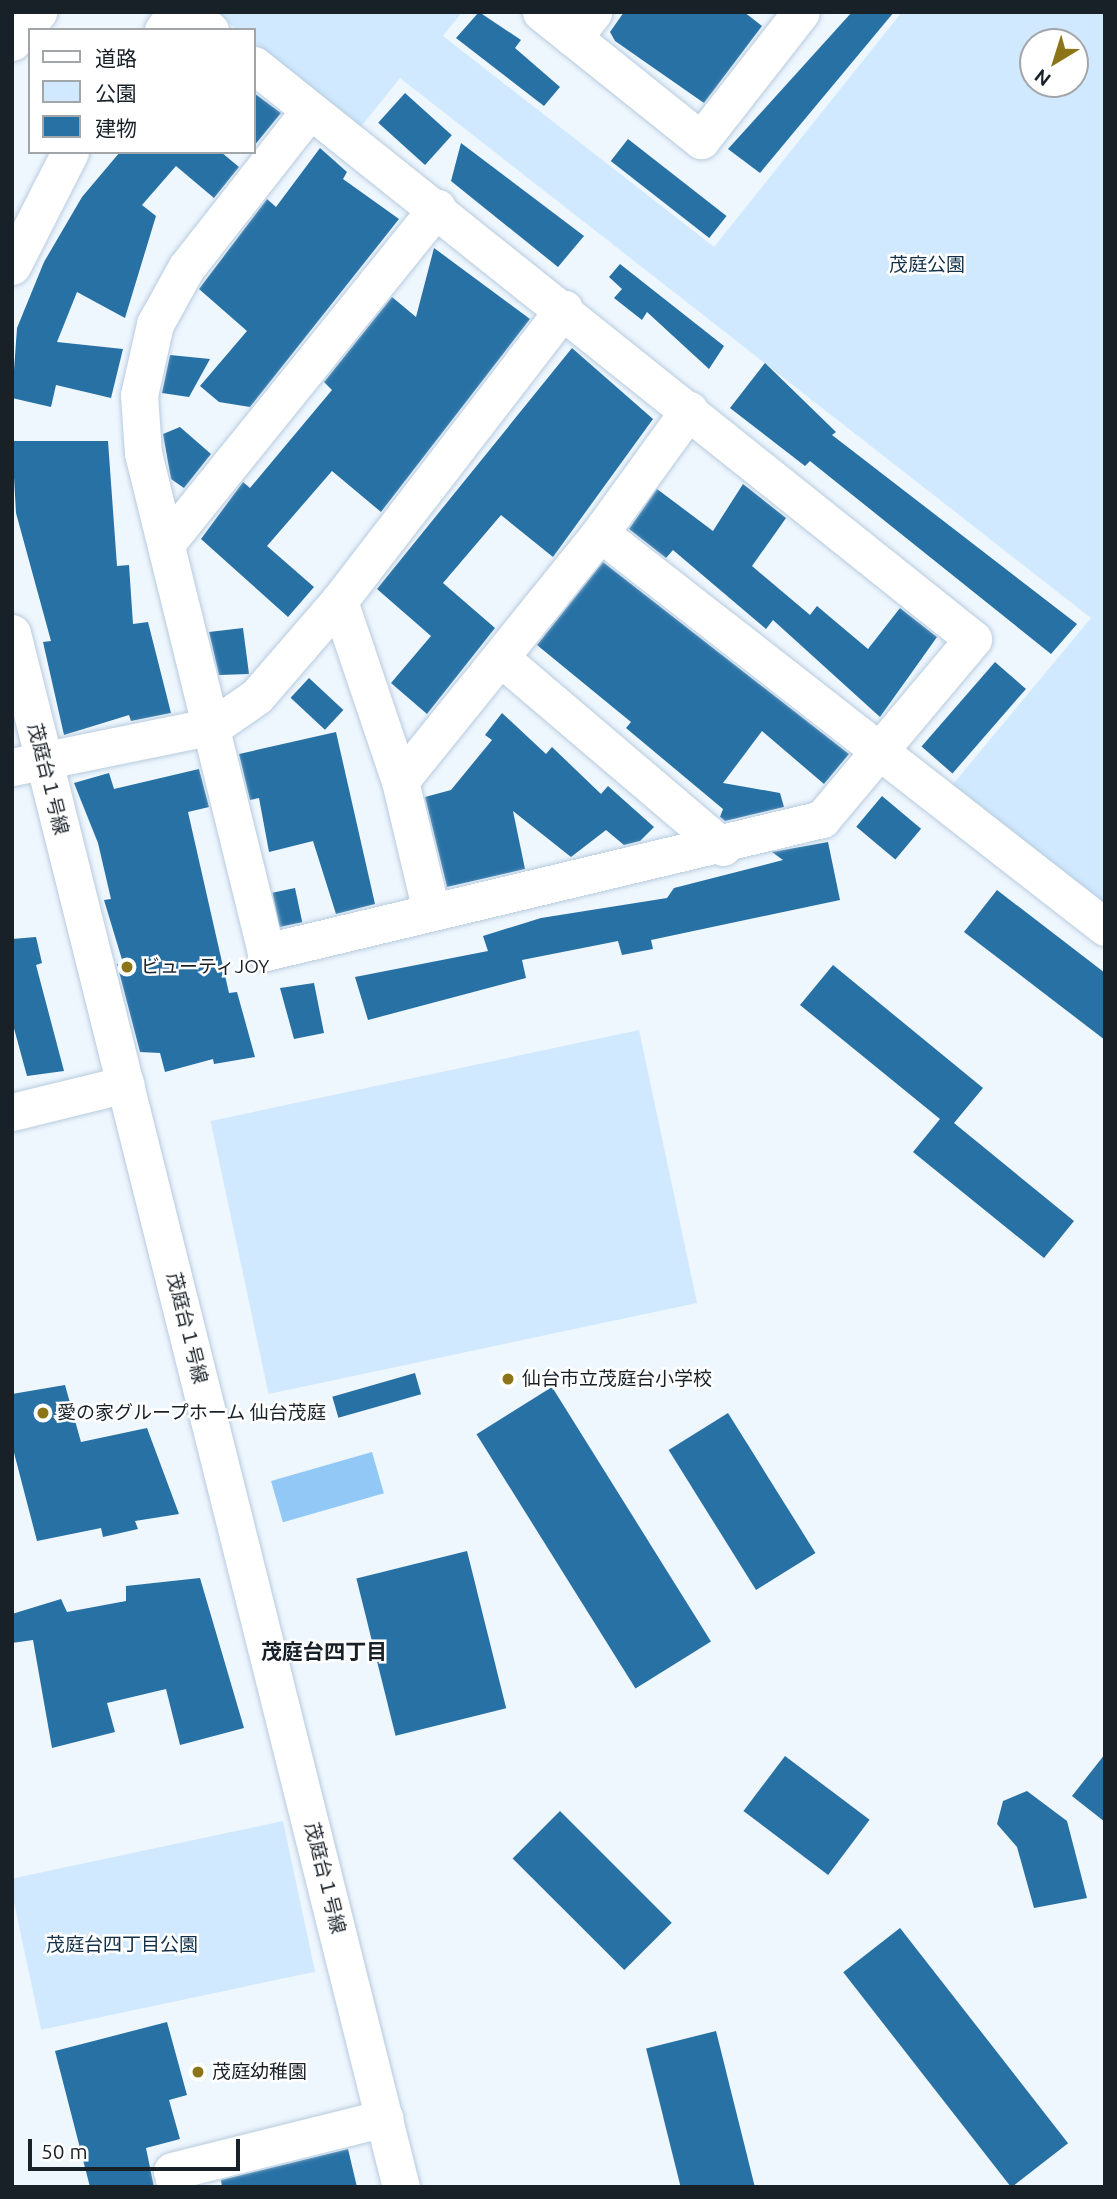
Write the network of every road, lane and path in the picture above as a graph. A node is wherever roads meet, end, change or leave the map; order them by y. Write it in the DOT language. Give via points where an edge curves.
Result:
graph roads {
  1 [pos="38,12"];
  2 [pos="176,12"];
  3 [pos="189,12"];
  4 [pos="541,12"];
  5 [pos="801,12"];
  6 [pos="583,25"];
  7 [pos="164,28"];
  8 [pos="208,28"];
  9 [pos="12,42"];
  10 [pos="256,67"];
  11 [pos="309,111"];
  12 [pos="69,154"];
  13 [pos="437,208"];
  14 [pos="12,266"];
  15 [pos="564,309"];
  16 [pos="690,410"];
  17 [pos="600,534"];
  18 [pos="169,540"];
  19 [pos="339,601"];
  20 [pos="12,633"];
  21 [pos="502,659"];
  22 [pos="214,726"];
  23 [pos="880,755"];
  24 [pos="27,762"];
  25 [pos="400,781"];
  26 [pos="723,847"];
  27 [pos="431,911"];
  28 [pos="1105,927"];
  29 [pos="126,1084"];
  30 [pos="12,1112"];
  31 [pos="384,2118"];
  32 [pos="176,2187"];
  33 [pos="401,2187"];
  1 -- 9 [label="street"];
  2 -- 7 [label="street"];
  3 -- 8 [label="street"];
  4 -- 6 [label="street"];
  5 -- 6 [label="street" via="701,140"];
  10 -- 11 [label="street"];
  11 -- 13 [label="street"];
  11 -- 18 [label="street" via="186,268 155,324 139,395 143,453"];
  12 -- 14 [label="street"];
  13 -- 15 [label="street"];
  13 -- 18 [label="street"];
  15 -- 16 [label="street"];
  15 -- 19 [label="street"];
  16 -- 17 [label="street"];
  16 -- 23 [label="street" via="973,639"];
  17 -- 21 [label="street"];
  17 -- 23 [label="street"];
  18 -- 22 [label="street" via="183,620"];
  19 -- 22 [label="street" via="257,696"];
  19 -- 25 [label="street"];
  20 -- 24 [label="street, 茂庭台１号線"];
  21 -- 25 [label="street"];
  21 -- 26 [label="street"];
  22 -- 24 [label="street"];
  22 -- 27 [label="street" via="266,952"];
  23 -- 26 [label="street" via="822,818"];
  23 -- 28 [label="street"];
  24 -- 29 [label="street, 茂庭台１号線"];
  25 -- 27 [label="street"];
  26 -- 27 [label="street"];
  29 -- 30 [label="street"];
  29 -- 31 [label="street, 茂庭台１号線"];
  31 -- 32 [label="street" via="172,2171"];
  31 -- 33 [label="street, 茂庭台１号線"];
}
